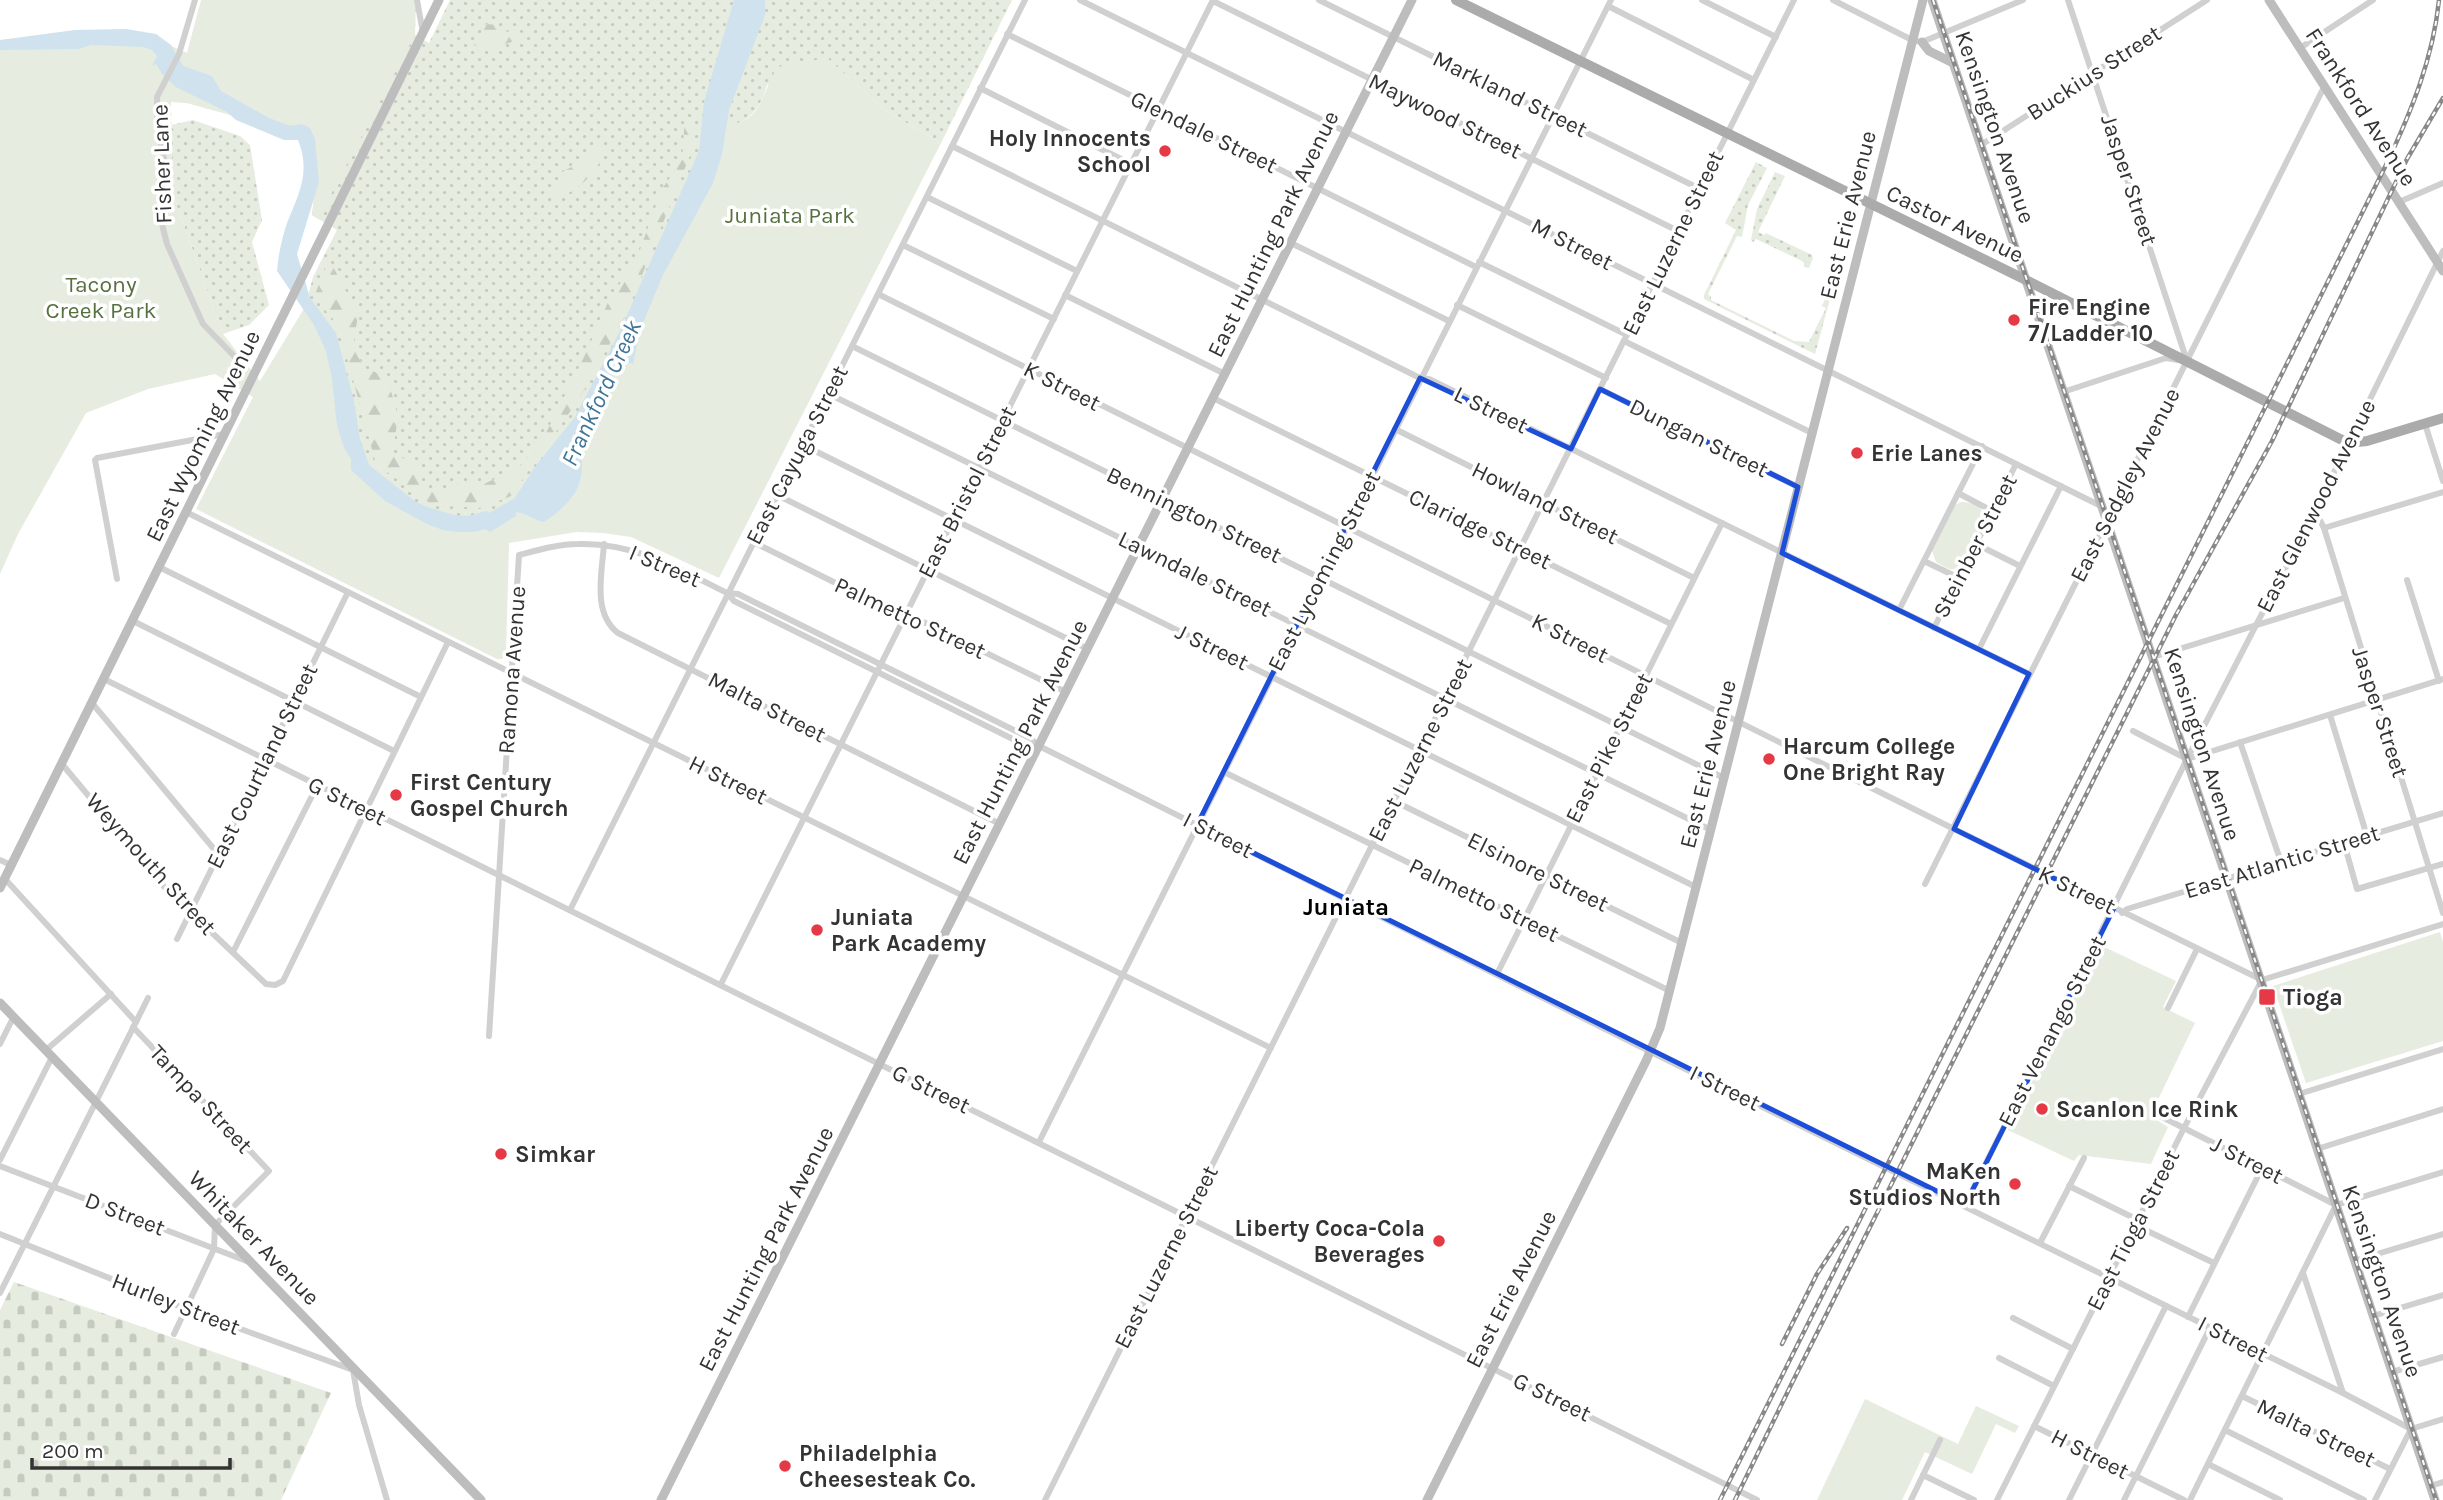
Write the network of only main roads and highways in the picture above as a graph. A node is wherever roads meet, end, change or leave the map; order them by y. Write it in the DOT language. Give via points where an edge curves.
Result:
graph roads {
  1 [pos="1412,0"];
  2 [pos="1456,0"];
  3 [pos="1923,0"];
  4 [pos="1932,0"];
  5 [pos="2269,0"];
  6 [pos="437,1"];
  7 [pos="1917,41"];
  8 [pos="1953,63"];
  9 [pos="1870,205"];
  10 [pos="2440,267"];
  11 [pos="2026,280"];
  12 [pos="2443,418"];
  13 [pos="0,888"];
  14 [pos="0,1003"];
  15 [pos="481,1500"];
  16 [pos="661,1500"];
  17 [pos="1427,1500"];
  18 [pos="2435,1500"];
  1 -- 16 [label="main road, East Hunting Park Avenue"];
  2 -- 9 [label="main road, Castor Avenue"];
  3 -- 7 [label="main road, East Erie Avenue"];
  4 -- 8 [label="main road, Kensington Avenue"];
  5 -- 10 [label="main road, Frankford Avenue"];
  6 -- 13 [label="main road, East Wyoming Avenue"];
  7 -- 8 [label="main road"];
  7 -- 9 [label="main road, East Erie Avenue"];
  8 -- 11 [label="main road, Kensington Avenue"];
  9 -- 11 [label="main road, Castor Avenue"];
  9 -- 17 [label="main road, East Erie Avenue" via="1670,992 1651,1051"];
  11 -- 12 [label="main road, Castor Avenue" via="2348,443"];
  11 -- 18 [label="main road, Kensington Avenue"];
  14 -- 15 [label="main road, Whitaker Avenue"];
}
